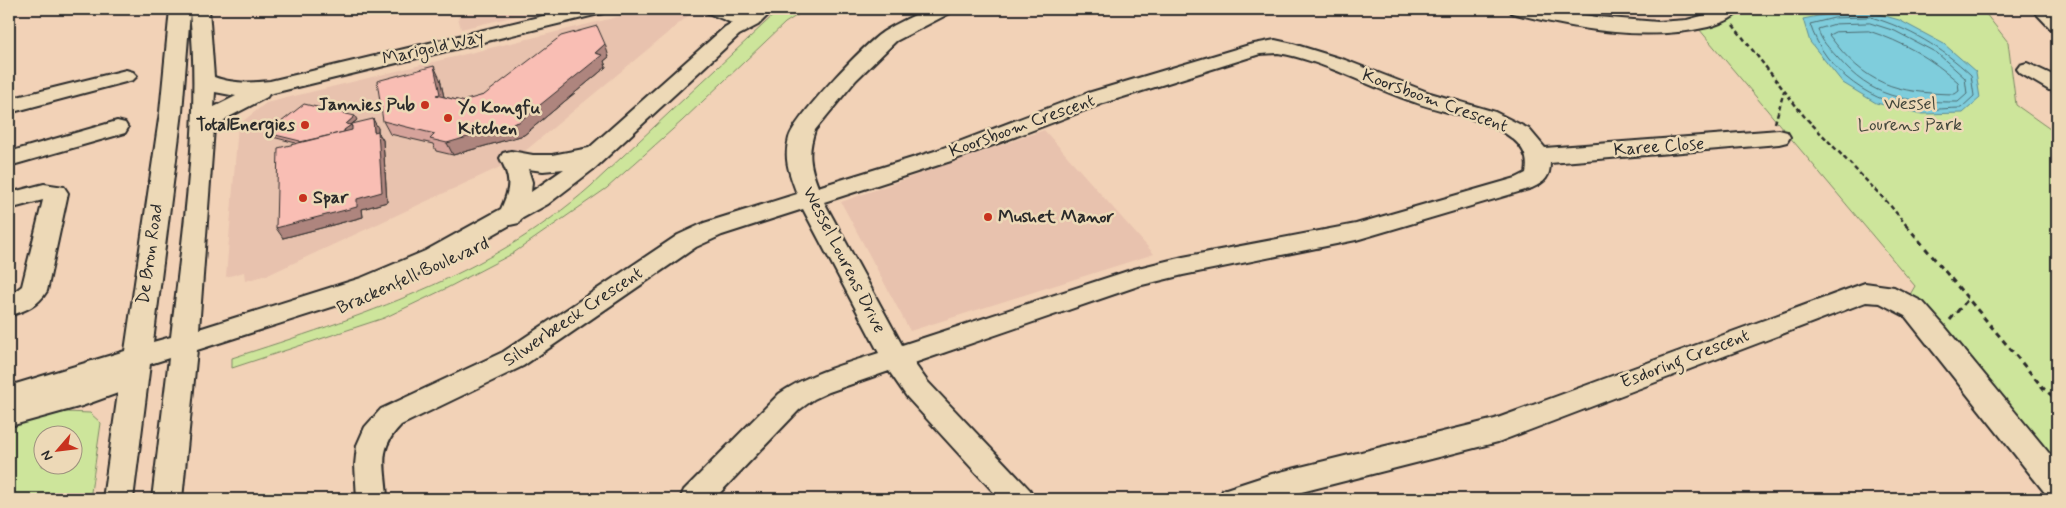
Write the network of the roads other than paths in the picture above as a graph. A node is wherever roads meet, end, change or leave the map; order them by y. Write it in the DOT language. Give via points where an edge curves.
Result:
graph roads {
  1 [pos="180,9"];
  2 [pos="200,9"];
  3 [pos="502,9"];
  4 [pos="596,9"];
  5 [pos="715,9"];
  6 [pos="943,9"];
  7 [pos="1518,9"];
  8 [pos="2042,9"];
  9 [pos="1727,11"];
  10 [pos="555,14"];
  11 [pos="758,15"];
  12 [pos="2057,24"];
  13 [pos="508,30"];
  14 [pos="2027,69"];
  15 [pos="126,76"];
  16 [pos="205,81"];
  17 [pos="2057,85"];
  18 [pos="270,87"];
  19 [pos="9,106"];
  20 [pos="204,125"];
  21 [pos="117,128"];
  22 [pos="1774,138"];
  23 [pos="597,154"];
  24 [pos="1539,156"];
  25 [pos="9,159"];
  26 [pos="810,198"];
  27 [pos="9,202"];
  28 [pos="510,217"];
  29 [pos="9,306"];
  30 [pos="184,352"];
  31 [pos="895,358"];
  32 [pos="134,368"];
  33 [pos="9,397"];
  34 [pos="9,414"];
  35 [pos="2057,484"];
  36 [pos="118,499"];
  37 [pos="167,499"];
  38 [pos="372,499"];
  39 [pos="695,499"];
  40 [pos="1019,499"];
  41 [pos="1234,499"];
  1 -- 32 [label="street, De Bron Road" via="171,112"];
  2 -- 16 [label="street"];
  3 -- 13 [label="street"];
  4 -- 10 [label="street, Marigold Way"];
  5 -- 11 [label="street" via="736,18"];
  6 -- 26 [label="street, Wessel Lourens Drive" via="889,37 804,128 798,164"];
  7 -- 9 [label="street" via="1638,27 1688,25"];
  8 -- 12 [label="street"];
  10 -- 13 [label="street, Marigold Way"];
  11 -- 23 [label="street, Brackenfell Boulevard" via="732,31"];
  11 -- 30 [label="street, Brackenfell Boulevard" via="732,45 598,168 536,215 494,241 394,289 303,322"];
  13 -- 18 [label="street, Marigold Way"];
  14 -- 17 [label="street"];
  15 -- 19 [label="street" via="69,88"];
  16 -- 18 [label="street, Marigold Way" via="232,89"];
  16 -- 20 [label="street"];
  18 -- 20 [label="street, Marigold Way" via="238,101"];
  20 -- 30 [label="street"];
  21 -- 25 [label="street"];
  22 -- 24 [label="street, Karee Close"];
  23 -- 28 [label="street, Brackenfell Boulevard"];
  23 -- 28 [label="street" via="551,164 511,158 520,173 521,186"];
  24 -- 26 [label="street, Koorsboom Crescent" via="1521,134 1503,123 1422,98 1302,52 1274,46 1096,98 951,153"];
  24 -- 31 [label="street" via="1536,176 1524,183 1356,232 1134,278"];
  26 -- 31 [label="street, Wessel Lourens Drive"];
  26 -- 38 [label="street, Silwerbeeck Crescent" via="686,241 513,360 391,417 376,432 370,446"];
  27 -- 29 [label="street" via="41,192 56,194 34,291"];
  28 -- 30 [label="street, Brackenfell Boulevard" via="386,278"];
  30 -- 32 [label="street, Brackenfell Boulevard"];
  30 -- 37 [label="street"];
  31 -- 39 [label="street" via="804,391"];
  31 -- 40 [label="street, Wessel Lourens Drive" via="917,389"];
  32 -- 33 [label="street, Brackenfell Boulevard"];
  32 -- 34 [label="street, Brackenfell Boulevard" via="82,395"];
  32 -- 36 [label="street, De Bron Road"];
  35 -- 41 [label="street, Esdoring Crescent" via="1914,309 1896,298 1875,292 1856,293 1498,430"];
}
